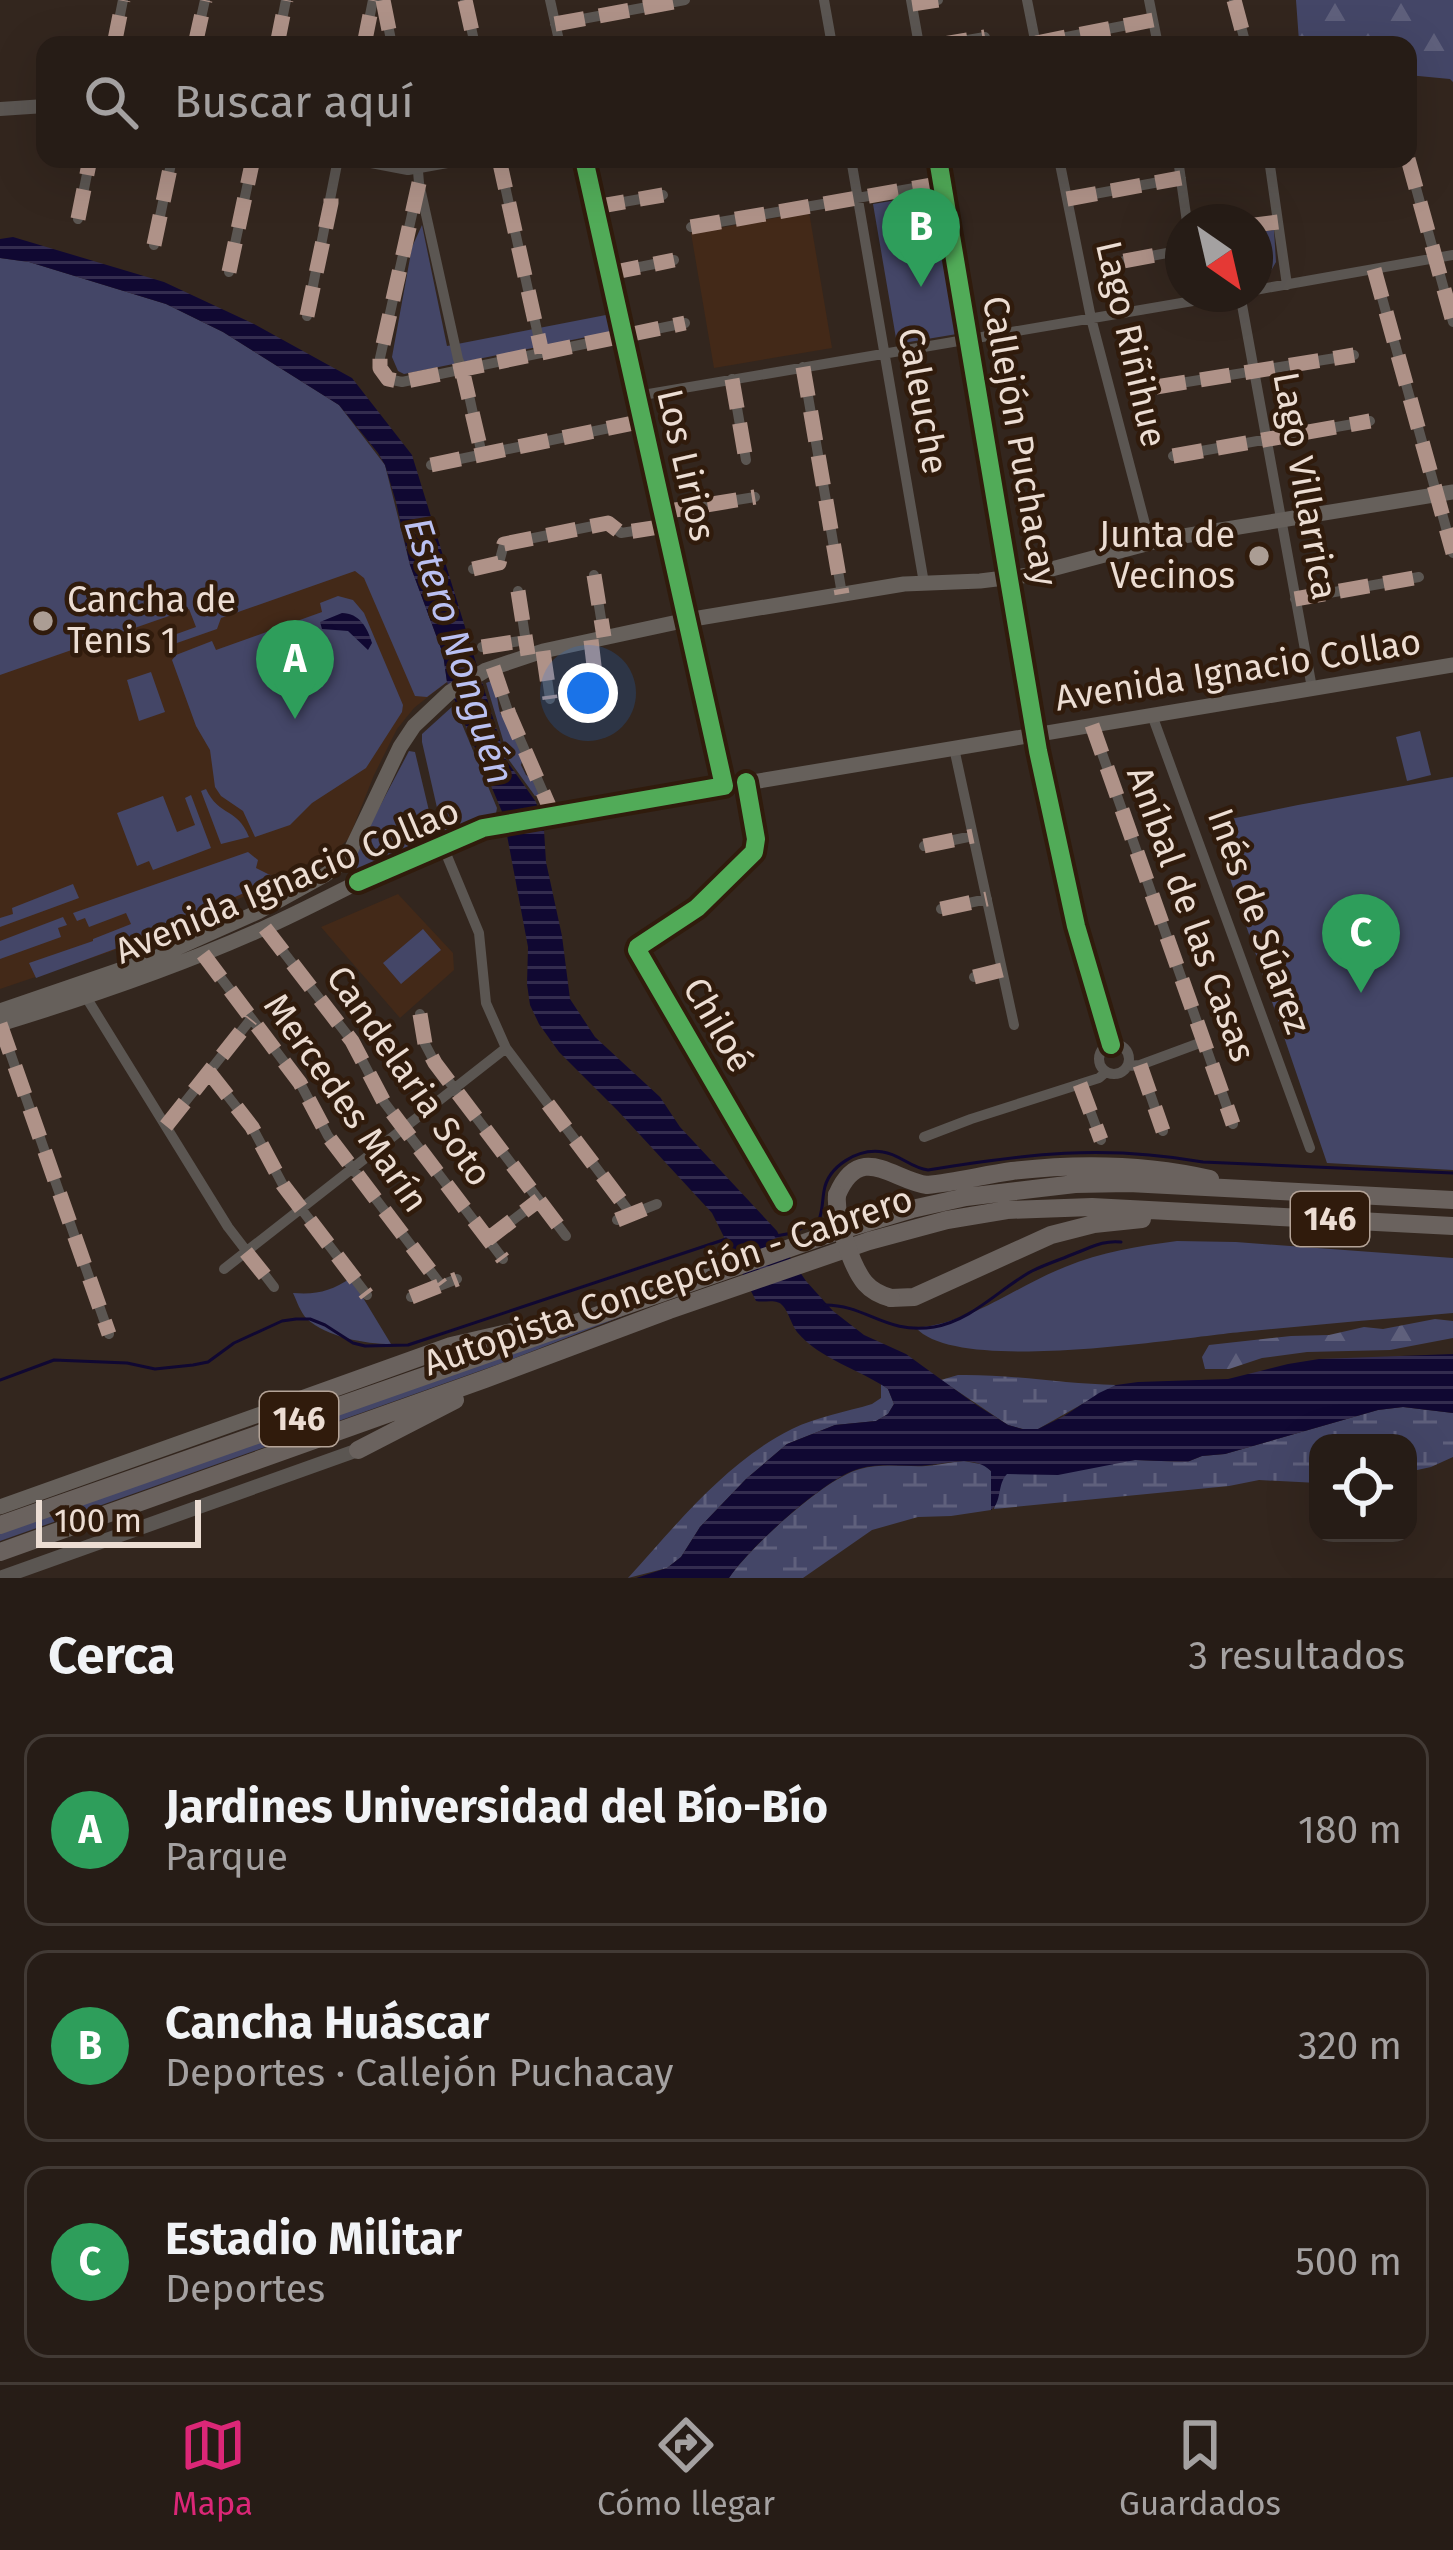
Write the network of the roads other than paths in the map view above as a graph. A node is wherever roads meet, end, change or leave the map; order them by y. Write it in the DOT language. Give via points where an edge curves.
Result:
graph roads {
  1 [pos="123,0"];
  2 [pos="205,0"];
  3 [pos="286,0"];
  4 [pos="373,0"];
  5 [pos="382,0"];
  6 [pos="465,0"];
  7 [pos="550,0"];
  8 [pos="685,0"];
  9 [pos="824,0"];
  10 [pos="938,0"];
  11 [pos="1027,0"];
  12 [pos="1149,0"];
  13 [pos="1234,0"];
  14 [pos="912,2"];
  15 [pos="1154,20"];
  16 [pos="555,24"];
  17 [pos="116,36"];
  18 [pos="197,36"];
  19 [pos="279,36"];
  20 [pos="366,36"];
  21 [pos="390,36"];
  22 [pos="473,36"];
  23 [pos="558,36"];
  24 [pos="830,36"];
  25 [pos="918,36"];
  26 [pos="1034,36"];
  27 [pos="1075,36"];
  28 [pos="1157,36"];
  29 [pos="1244,36"];
  30 [pos="36,107"];
  31 [pos="0,109"];
  32 [pos="88,168"];
  33 [pos="170,168"];
  34 [pos="251,168"];
  35 [pos="336,168"];
  36 [pos="501,168"];
  37 [pos="586,168"];
  38 [pos="853,168"];
  39 [pos="940,168"];
  40 [pos="1061,168"];
  41 [pos="1179,168"];
  42 [pos="1270,168"];
  43 [pos="1411,168"];
  44 [pos="418,170"];
  45 [pos="1181,178"];
  46 [pos="943,183"];
  47 [pos="663,195"];
  48 [pos="858,198"];
  49 [pos="1067,199"];
  50 [pos="1185,204"];
  51 [pos="595,207"];
  52 [pos="78,220"];
  53 [pos="1278,222"];
  54 [pos="1273,223"];
  55 [pos="691,227"];
  56 [pos="154,245"];
  57 [pos="1165,253"];
  58 [pos="1453,255"];
  59 [pos="1436,258"];
  60 [pos="674,260"];
  61 [pos="1124,261"];
  62 [pos="1374,269"];
  63 [pos="229,272"];
  64 [pos="610,273"];
  65 [pos="1287,285"];
  66 [pos="1273,287"];
  67 [pos="1165,303"];
  68 [pos="1241,312"];
  69 [pos="307,316"];
  70 [pos="1091,318"];
  71 [pos="1453,322"];
  72 [pos="685,323"];
  73 [pos="624,336"];
  74 [pos="969,339"];
  75 [pos="542,352"];
  76 [pos="885,353"];
  77 [pos="1354,355"];
  78 [pos="803,368"];
  79 [pos="462,369"];
  80 [pos="1254,371"];
  81 [pos="732,380"];
  82 [pos="1156,387"];
  83 [pos="637,395"];
  84 [pos="643,421"];
  85 [pos="1370,421"];
  86 [pos="1266,440"];
  87 [pos="482,455"];
  88 [pos="1173,456"];
  89 [pos="746,460"];
  90 [pos="431,466"];
  91 [pos="1445,494"];
  92 [pos="754,497"];
  93 [pos="664,519"];
  94 [pos="1280,520"];
  95 [pos="1150,543"];
  96 [pos="1453,553"];
  97 [pos="473,569"];
  98 [pos="594,575"];
  99 [pos="1419,577"];
  100 [pos="1010,578"];
  101 [pos="924,583"];
  102 [pos="518,591"];
  103 [pos="842,594"];
  104 [pos="1295,599"];
  105 [pos="687,620"];
  106 [pos="597,639"];
  107 [pos="482,647"];
  108 [pos="532,648"];
  109 [pos="1453,665"];
  110 [pos="489,668"];
  111 [pos="1312,688"];
  112 [pos="597,691"];
  113 [pos="550,699"];
  114 [pos="1152,715"];
  115 [pos="1092,725"];
  116 [pos="1036,734"];
  117 [pos="954,748"];
  118 [pos="746,782"];
  119 [pos="724,786"];
  120 [pos="547,811"];
  121 [pos="973,836"];
  122 [pos="442,844"];
  123 [pos="924,846"];
  124 [pos="987,899"];
  125 [pos="941,909"];
  126 [pos="261,920"];
  127 [pos="203,954"];
  128 [pos="1002,970"];
  129 [pos="974,977"];
  130 [pos="86,997"];
  131 [pos="0,1011"];
  132 [pos="420,1014"];
  133 [pos="251,1019"];
  134 [pos="0,1024"];
  135 [pos="1014,1024"];
  136 [pos="1205,1042"];
  137 [pos="1111,1045"];
  138 [pos="506,1048"];
  139 [pos="1133,1065"];
  140 [pos="209,1072"];
  141 [pos="1106,1072"];
  142 [pos="1080,1084"];
  143 [pos="454,1089"];
  144 [pos="1233,1124"];
  145 [pos="166,1126"];
  146 [pos="403,1128"];
  147 [pos="1163,1131"];
  148 [pos="924,1138"];
  149 [pos="1101,1140"];
  150 [pos="1310,1148"];
  151 [pos="351,1168"];
  152 [pos="1262,1191"];
  153 [pos="1453,1199"];
  154 [pos="539,1200"];
  155 [pos="784,1203"];
  156 [pos="657,1204"];
  157 [pos="301,1208"];
  158 [pos="1206,1213"];
  159 [pos="631,1214"];
  160 [pos="616,1220"];
  161 [pos="1453,1226"];
  162 [pos="566,1236"];
  163 [pos="488,1239"];
  164 [pos="816,1249"];
  165 [pos="245,1252"];
  166 [pos="503,1259"];
  167 [pos="224,1269"];
  168 [pos="734,1277"];
  169 [pos="457,1280"];
  170 [pos="441,1285"];
  171 [pos="274,1287"];
  172 [pos="368,1294"];
  173 [pos="410,1297"];
  174 [pos="598,1314"];
  175 [pos="109,1334"];
  176 [pos="523,1365"];
  177 [pos="292,1403"];
  178 [pos="358,1450"];
  179 [pos="0,1507"];
  180 [pos="0,1525"];
  181 [pos="0,1552"];
  182 [pos="0,1578"];
  1 -- 17 [label="street"];
  2 -- 18 [label="street"];
  3 -- 19 [label="street"];
  4 -- 20 [label="street"];
  5 -- 21 [label="street"];
  6 -- 22 [label="street"];
  7 -- 16 [label="street"];
  8 -- 16 [label="street"];
  9 -- 24 [label="street"];
  10 -- 14 [label="street"];
  11 -- 26 [label="street"];
  12 -- 15 [label="street"];
  13 -- 29 [label="street"];
  14 -- 25 [label="street"];
  15 -- 27 [label="street"];
  15 -- 28 [label="street"];
  16 -- 23 [label="street"];
  30 -- 31 [label="street"];
  32 -- 52 [label="street"];
  33 -- 56 [label="street"];
  34 -- 63 [label="street"];
  35 -- 69 [label="street"];
  36 -- 75 [label="street"];
  37 -- 51 [label="street, Los Lirios"];
  38 -- 48 [label="street, Caleuche"];
  39 -- 46 [label="street, Callejón Puchacay"];
  40 -- 49 [label="street, Lago Riñihue"];
  41 -- 45 [label="street"];
  42 -- 53 [label="street"];
  43 -- 59 [label="street"];
  44 -- 79 [label="street"];
  44 -- 79 [label="street" via="380,368 397,382"];
  45 -- 49 [label="street"];
  45 -- 50 [label="street"];
  46 -- 48 [label="street"];
  46 -- 74 [label="street, Callejón Puchacay"];
  47 -- 51 [label="street"];
  48 -- 55 [label="street"];
  48 -- 76 [label="street, Caleuche"];
  49 -- 70 [label="street, Lago Riñihue"];
  51 -- 64 [label="street, Los Lirios"];
  53 -- 54 [label="street"];
  53 -- 65 [label="street"];
  57 -- 61 [label="street"];
  58 -- 59 [label="street"];
  59 -- 62 [label="street"];
  59 -- 71 [label="street"];
  60 -- 64 [label="street"];
  62 -- 65 [label="street"];
  62 -- 91 [label="street"];
  64 -- 73 [label="street, Los Lirios"];
  65 -- 66 [label="street"];
  67 -- 70 [label="street"];
  68 -- 80 [label="street, Lago Villarrica"];
  70 -- 74 [label="street"];
  70 -- 95 [label="street, Lago Riñihue"];
  72 -- 73 [label="street"];
  73 -- 75 [label="street"];
  73 -- 83 [label="street, Los Lirios"];
  74 -- 76 [label="street"];
  74 -- 100 [label="street, Callejón Puchacay"];
  75 -- 79 [label="street"];
  76 -- 78 [label="street"];
  76 -- 101 [label="street, Caleuche"];
  77 -- 80 [label="street"];
  78 -- 81 [label="street"];
  78 -- 103 [label="street"];
  79 -- 87 [label="street"];
  80 -- 82 [label="street"];
  80 -- 86 [label="street, Lago Villarrica"];
  81 -- 83 [label="street"];
  81 -- 89 [label="street"];
  83 -- 84 [label="street, Los Lirios"];
  84 -- 87 [label="street"];
  84 -- 93 [label="street, Los Lirios"];
  85 -- 86 [label="street"];
  86 -- 88 [label="street"];
  86 -- 94 [label="street, Lago Villarrica"];
  87 -- 90 [label="street"];
  91 -- 94 [label="main road"];
  91 -- 96 [label="street"];
  92 -- 93 [label="street"];
  93 -- 97 [label="street" via="624,534 606,523 506,544 499,563"];
  93 -- 105 [label="street, Los Lirios"];
  94 -- 95 [label="main road"];
  94 -- 104 [label="street, Lago Villarrica"];
  95 -- 100 [label="main road"];
  98 -- 106 [label="street"];
  99 -- 104 [label="street"];
  100 -- 101 [label="main road"];
  100 -- 116 [label="street, Callejón Puchacay"];
  101 -- 103 [label="main road"];
  102 -- 108 [label="street"];
  103 -- 105 [label="main road"];
  104 -- 111 [label="street, Lago Villarrica"];
  105 -- 106 [label="main road"];
  105 -- 119 [label="street, Los Lirios"];
  106 -- 108 [label="main road"];
  106 -- 112 [label="street"];
  107 -- 108 [label="street"];
  108 -- 110 [label="main road"];
  108 -- 113 [label="street"];
  109 -- 111 [label="main road, Avenida Ignacio Collao"];
  110 -- 120 [label="street"];
  110 -- 126 [label="main road" via="414,726 339,865"];
  111 -- 114 [label="main road, Avenida Ignacio Collao"];
  114 -- 115 [label="main road, Avenida Ignacio Collao"];
  114 -- 150 [label="street, Inés de Súarez"];
  115 -- 116 [label="main road, Avenida Ignacio Collao"];
  115 -- 136 [label="street, Aníbal de las Casas"];
  116 -- 117 [label="main road, Avenida Ignacio Collao"];
  116 -- 137 [label="street, Callejón Puchacay"];
  117 -- 118 [label="main road, Avenida Ignacio Collao"];
  117 -- 121 [label="street"];
  118 -- 119 [label="main road, Avenida Ignacio Collao"];
  118 -- 155 [label="street, Chiloé" via="754,852 706,901 637,950"];
  119 -- 120 [label="main road, Avenida Ignacio Collao"];
  120 -- 122 [label="main road, Avenida Ignacio Collao"];
  121 -- 123 [label="street"];
  121 -- 124 [label="street"];
  122 -- 126 [label="main road, Avenida Ignacio Collao"];
  122 -- 138 [label="street" via="479,933 485,1003"];
  124 -- 125 [label="street"];
  124 -- 128 [label="street"];
  126 -- 127 [label="main road, Avenida Ignacio Collao"];
  126 -- 131 [label="main road, Avenida Ignacio Collao"];
  126 -- 146 [label="street, Candelaria Soto" via="352,1041"];
  127 -- 130 [label="main road, Avenida Ignacio Collao"];
  127 -- 133 [label="street, Mercedes Marín"];
  128 -- 129 [label="street"];
  128 -- 135 [label="street"];
  130 -- 134 [label="main road, Avenida Ignacio Collao"];
  130 -- 145 [label="street"];
  132 -- 143 [label="street" via="428,1050"];
  133 -- 140 [label="street"];
  133 -- 151 [label="street, Mercedes Marín"];
  134 -- 175 [label="street"];
  136 -- 139 [label="street"];
  136 -- 144 [label="street, Aníbal de las Casas"];
  137 -- 139 [label="street"];
  137 -- 141 [label="street" via="1099,1056"];
  138 -- 143 [label="street"];
  138 -- 159 [label="street"];
  139 -- 141 [label="street"];
  139 -- 147 [label="street"];
  140 -- 145 [label="street"];
  140 -- 157 [label="street"];
  141 -- 142 [label="street"];
  142 -- 148 [label="street"];
  142 -- 149 [label="street"];
  143 -- 146 [label="street"];
  143 -- 154 [label="street"];
  145 -- 165 [label="street"];
  146 -- 151 [label="street"];
  146 -- 163 [label="street, Candelaria Soto"];
  151 -- 157 [label="street"];
  151 -- 170 [label="street, Mercedes Marín"];
  152 -- 153 [label="highway, Autopista Concepción - Cabrero / 146"];
  152 -- 158 [label="highway, bridge" via="1142,1166 1046,1168 927,1185 874,1166 851,1174 837,1195 860,1276 891,1298 914,1297 1065,1231"];
  152 -- 164 [label="highway, Autopista Concepción - Cabrero / 146" via="1116,1183 1020,1189 926,1205"];
  154 -- 162 [label="street"];
  154 -- 163 [label="street"];
  156 -- 159 [label="street"];
  157 -- 165 [label="street"];
  157 -- 172 [label="street"];
  158 -- 161 [label="highway, Autopista Concepción - Cabrero / 146"];
  158 -- 164 [label="highway, Autopista Concepción - Cabrero / 146" via="1007,1210"];
  159 -- 160 [label="street"];
  163 -- 166 [label="street, Candelaria Soto"];
  164 -- 168 [label="highway, Autopista Concepción - Cabrero / 146"];
  165 -- 167 [label="street"];
  165 -- 171 [label="street"];
  168 -- 174 [label="highway, Autopista Concepción - Cabrero / 146"];
  168 -- 176 [label="highway, Autopista Concepción - Cabrero / 146"];
  169 -- 170 [label="street"];
  170 -- 173 [label="street"];
  174 -- 177 [label="highway" via="451,1346"];
  174 -- 180 [label="highway, Autopista Concepción - Cabrero / 146"];
  176 -- 178 [label="highway"];
  176 -- 181 [label="highway, Autopista Concepción - Cabrero / 146"];
  177 -- 179 [label="main road"];
  178 -- 182 [label="street"];
}
